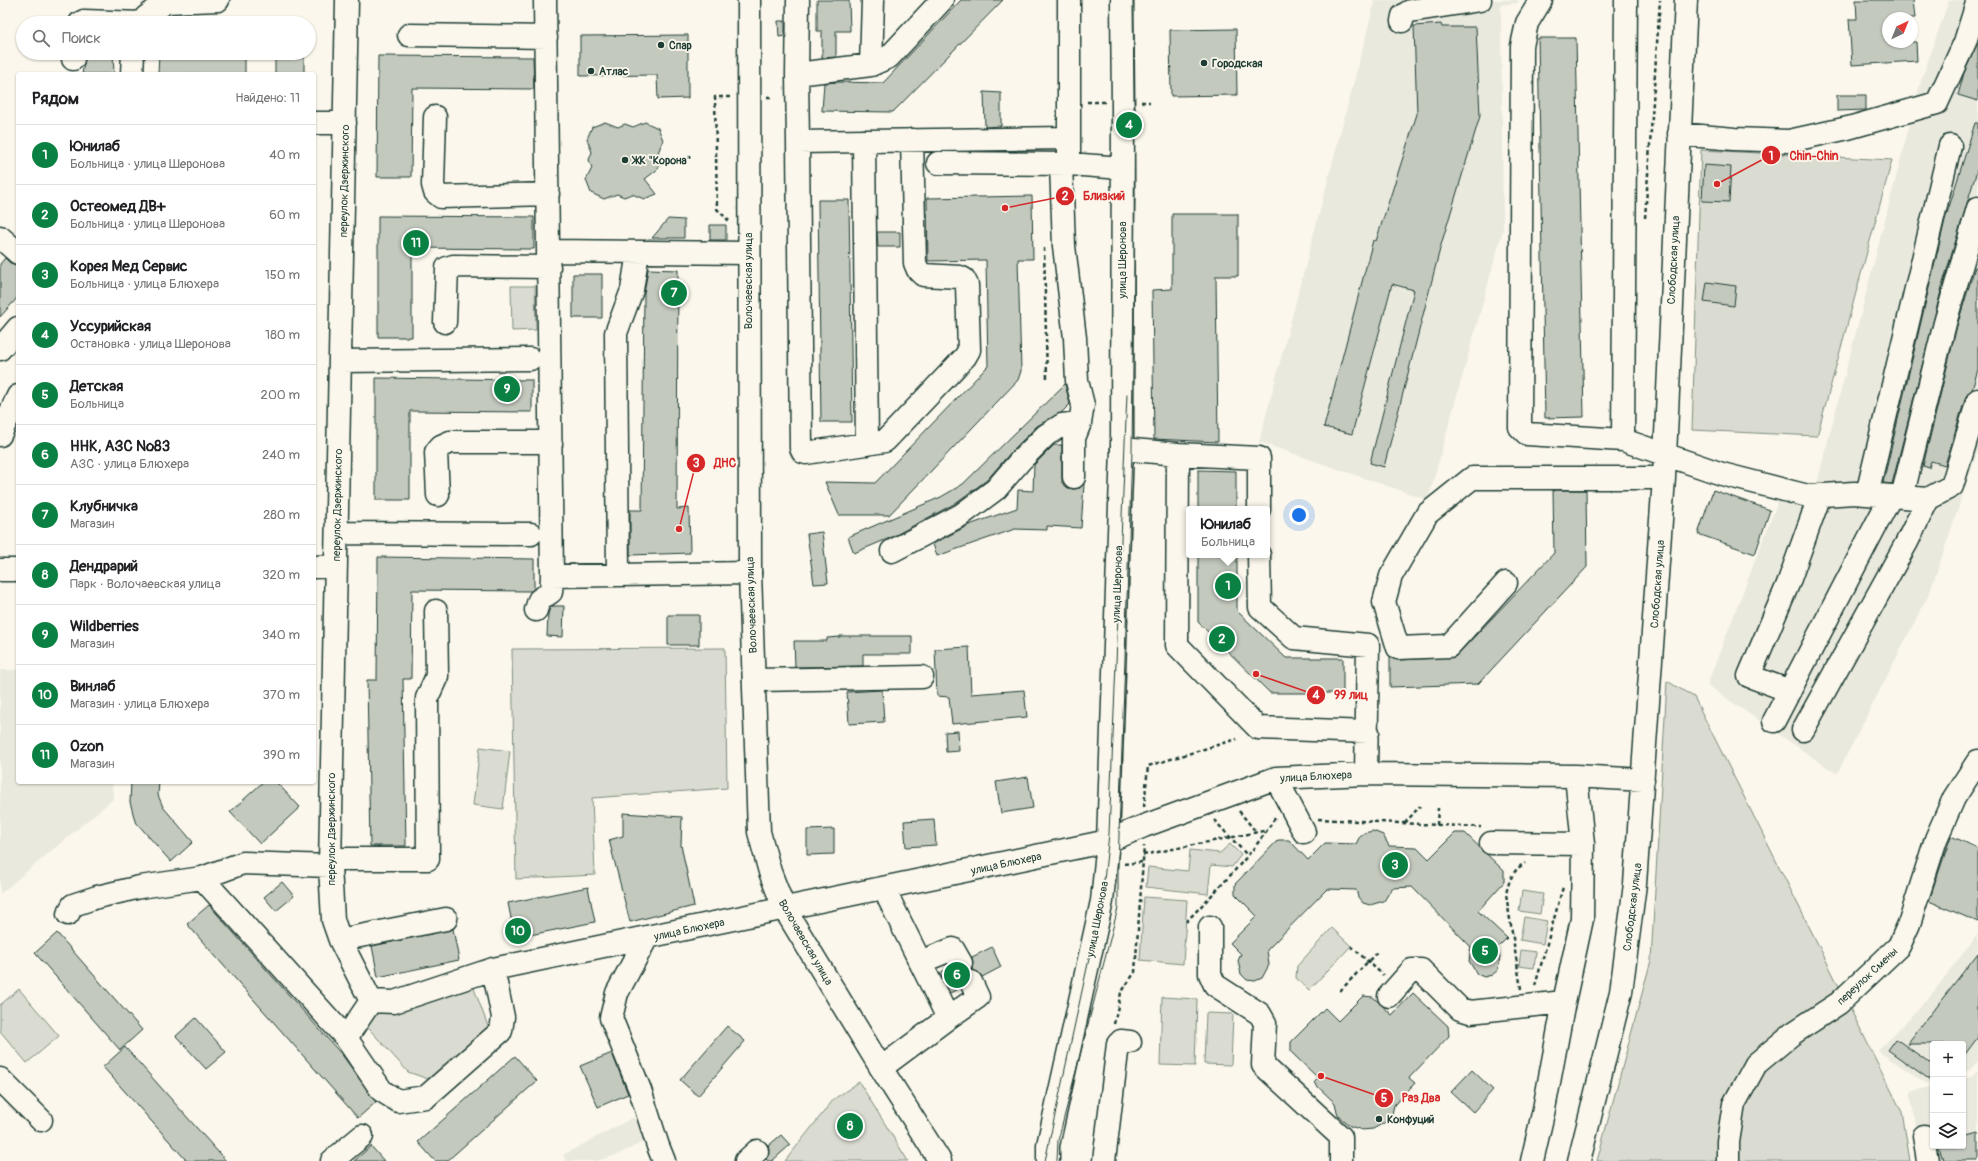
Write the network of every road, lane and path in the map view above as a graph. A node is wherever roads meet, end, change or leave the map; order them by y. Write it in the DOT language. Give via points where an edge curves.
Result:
graph roads {
  1 [pos="218,0"];
  2 [pos="348,0"];
  3 [pos="545,0"];
  4 [pos="748,0"];
  5 [pos="798,0"];
  6 [pos="873,0"];
  7 [pos="942,0"];
  8 [pos="1069,0"];
  9 [pos="1122,0"];
  10 [pos="1480,0"];
  11 [pos="1541,0"];
  12 [pos="1626,0"];
  13 [pos="1686,0"];
  14 [pos="1978,0"];
  15 [pos="147,16"];
  16 [pos="1402,21"];
  17 [pos="409,35"];
  18 [pos="546,37"];
  19 [pos="133,60"];
  20 [pos="871,65"];
  21 [pos="132,72"];
  22 [pos="797,74"];
  23 [pos="748,97"];
  24 [pos="774,97"];
  25 [pos="435,117"];
  26 [pos="316,123"];
  27 [pos="345,123"];
  28 [pos="1679,134"];
  29 [pos="1068,138"];
  30 [pos="912,140"];
  31 [pos="864,141"];
  32 [pos="798,142"];
  33 [pos="1950,146"];
  34 [pos="938,163"];
  35 [pos="1065,164"];
  36 [pos="1122,168"];
  37 [pos="548,194"];
  38 [pos="1978,208"];
  39 [pos="729,225"];
  40 [pos="0,238"];
  41 [pos="1044,241"];
  42 [pos="16,251"];
  43 [pos="638,252"];
  44 [pos="748,253"];
  45 [pos="549,259"];
  46 [pos="445,322"];
  47 [pos="16,330"];
  48 [pos="0,349"];
  49 [pos="530,360"];
  50 [pos="340,361"];
  51 [pos="1047,380"];
  52 [pos="16,400"];
  53 [pos="1978,400"];
  54 [pos="1080,423"];
  55 [pos="0,435"];
  56 [pos="1622,440"];
  57 [pos="551,444"];
  58 [pos="867,444"];
  59 [pos="1122,450"];
  60 [pos="1178,454"];
  61 [pos="1666,454"];
  62 [pos="1074,477"];
  63 [pos="1664,478"];
  64 [pos="1867,494"];
  65 [pos="438,495"];
  66 [pos="1820,495"];
  67 [pos="1896,496"];
  68 [pos="1928,499"];
  69 [pos="1259,506"];
  70 [pos="336,533"];
  71 [pos="531,534"];
  72 [pos="892,551"];
  73 [pos="1259,558"];
  74 [pos="336,566"];
  75 [pos="316,567"];
  76 [pos="0,570"];
  77 [pos="16,570"];
  78 [pos="750,573"];
  79 [pos="618,575"];
  80 [pos="552,576"];
  81 [pos="1506,583"];
  82 [pos="536,610"];
  83 [pos="436,612"];
  84 [pos="922,677"];
  85 [pos="754,680"];
  86 [pos="1790,691"];
  87 [pos="1774,721"];
  88 [pos="1803,730"];
  89 [pos="1368,732"];
  90 [pos="1237,739"];
  91 [pos="1978,761"];
  92 [pos="1366,774"];
  93 [pos="1576,776"];
  94 [pos="1276,778"];
  95 [pos="1643,780"];
  96 [pos="1287,798"];
  97 [pos="1420,806"];
  98 [pos="1438,808"];
  99 [pos="1238,810"];
  100 [pos="1214,819"];
  101 [pos="1404,823"];
  102 [pos="1301,825"];
  103 [pos="1437,825"];
  104 [pos="1144,826"];
  105 [pos="1268,830"];
  106 [pos="1256,832"];
  107 [pos="1487,835"];
  108 [pos="1229,837"];
  109 [pos="1108,842"];
  110 [pos="1583,844"];
  111 [pos="1144,855"];
  112 [pos="1247,855"];
  113 [pos="1533,862"];
  114 [pos="330,863"];
  115 [pos="202,878"];
  116 [pos="1563,886"];
  117 [pos="884,889"];
  118 [pos="784,908"];
  119 [pos="68,914"];
  120 [pos="446,919"];
  121 [pos="1186,922"];
  122 [pos="1210,927"];
  123 [pos="647,937"];
  124 [pos="340,940"];
  125 [pos="1351,946"];
  126 [pos="1378,951"];
  127 [pos="920,962"];
  128 [pos="961,962"];
  129 [pos="1368,962"];
  130 [pos="493,969"];
  131 [pos="971,982"];
  132 [pos="1388,987"];
  133 [pos="1340,991"];
  134 [pos="1532,1000"];
  135 [pos="371,1001"];
  136 [pos="1564,1002"];
  137 [pos="948,1018"];
  138 [pos="1121,1036"];
  139 [pos="346,1038"];
  140 [pos="881,1068"];
  141 [pos="0,1080"];
  142 [pos="41,1120"];
  143 [pos="362,1136"];
  144 [pos="1924,1136"];
  145 [pos="1045,1156"];
  146 [pos="332,1161"];
  147 [pos="664,1161"];
  148 [pos="940,1161"];
  149 [pos="1104,1161"];
  150 [pos="1341,1161"];
  151 [pos="1532,1161"];
  152 [pos="1579,1161"];
  153 [pos="1728,1161"];
  154 [pos="1928,1161"];
  1 -- 15 [label="street" via="166,2"];
  2 -- 27 [label="street, переулок Дзержинского"];
  3 -- 18 [label="street"];
  4 -- 23 [label="street, Волочаевская улица"];
  5 -- 22 [label="street"];
  6 -- 20 [label="street"];
  7 -- 20 [label="street" via="889,57"];
  8 -- 29 [label="street"];
  9 -- 36 [label="street, улица Шеронова"];
  10 -- 16 [label="street" via="1410,11 1403,16"];
  11 -- 56 [label="street" via="1527,23 1522,46 1520,427 1527,434"];
  12 -- 56 [label="street"];
  13 -- 28 [label="street, Слободская улица"];
  14 -- 28 [label="street" via="1965,42 1937,103 1790,141"];
  17 -- 18 [label="street"];
  18 -- 37 [label="street"];
  19 -- 21 [label="street"];
  20 -- 22 [label="street"];
  22 -- 32 [label="street"];
  23 -- 24 [label="path"];
  23 -- 39 [label="path" via="715,97 717,209 729,219"];
  23 -- 44 [label="street, Волочаевская улица"];
  25 -- 37 [label="street" via="433,185 435,192 441,197"];
  26 -- 27 [label="street"];
  27 -- 50 [label="street, переулок Дзержинского"];
  28 -- 61 [label="street, Слободская улица"];
  29 -- 30 [label="street"];
  29 -- 35 [label="street"];
  30 -- 31 [label="street"];
  30 -- 58 [label="street" via="915,263 923,275 964,279 967,285 969,350 888,438 882,442"];
  31 -- 32 [label="street"];
  31 -- 58 [label="street"];
  32 -- 58 [label="street" via="801,448 806,453"];
  33 -- 64 [label="street"];
  34 -- 35 [label="street"];
  35 -- 36 [label="street"];
  35 -- 54 [label="street" via="1064,246 1075,338 1077,381 1083,405"];
  36 -- 59 [label="street, улица Шеронова"];
  37 -- 45 [label="street"];
  38 -- 67 [label="street"];
  40 -- 42 [label="street"];
  41 -- 51 [label="path"];
  43 -- 44 [label="street"];
  43 -- 45 [label="street"];
  43 -- 79 [label="street" via="632,290 616,333"];
  44 -- 78 [label="street, Волочаевская улица"];
  45 -- 46 [label="street" via="447,268"];
  45 -- 57 [label="street"];
  47 -- 48 [label="street"];
  49 -- 50 [label="street"];
  50 -- 70 [label="street, переулок Дзержинского"];
  52 -- 55 [label="street"];
  53 -- 68 [label="street" via="1952,486"];
  54 -- 62 [label="street" via="1074,438"];
  54 -- 72 [label="street" via="1062,425 1046,435 996,489 961,515"];
  56 -- 61 [label="street"];
  57 -- 65 [label="street" via="450,442 441,446 436,452"];
  57 -- 80 [label="street"];
  59 -- 60 [label="street"];
  59 -- 109 [label="street, улица Шеронова"];
  60 -- 69 [label="street" via="1259,458"];
  60 -- 89 [label="street" via="1177,645 1258,728"];
  61 -- 63 [label="street, Слободская улица"];
  61 -- 66 [label="street" via="1722,474 1808,496"];
  63 -- 81 [label="street" via="1472,478 1427,514 1391,576 1384,602 1398,648 1449,646"];
  63 -- 95 [label="street, Слободская улица"];
  64 -- 66 [label="street"];
  64 -- 67 [label="street"];
  66 -- 86 [label="street" via="1788,584 1749,676"];
  67 -- 68 [label="street"];
  67 -- 86 [label="street"];
  68 -- 88 [label="street"];
  70 -- 71 [label="street"];
  70 -- 74 [label="street, переулок Дзержинского"];
  73 -- 89 [label="street" via="1260,607 1294,638 1368,645"];
  74 -- 75 [label="street"];
  74 -- 114 [label="street, переулок Дзержинского"];
  76 -- 77 [label="street"];
  78 -- 79 [label="street"];
  78 -- 85 [label="street, Волочаевская улица"];
  79 -- 80 [label="street"];
  80 -- 82 [label="street" via="553,588 539,600"];
  83 -- 114 [label="street" via="437,676 427,698 428,859"];
  84 -- 85 [label="street"];
  85 -- 118 [label="street, Волочаевская улица" via="759,832 765,859"];
  86 -- 87 [label="street"];
  89 -- 92 [label="street"];
  90 -- 104 [label="path" via="1148,766"];
  91 -- 153 [label="street, переулок Смены" via="1954,798 1936,839 1900,946 1839,1003 1792,1034 1756,1064 1734,1104"];
  92 -- 93 [label="street, улица Блюхера"];
  92 -- 94 [label="street, улица Блюхера"];
  93 -- 95 [label="street, улица Блюхера"];
  93 -- 110 [label="street"];
  94 -- 96 [label="street"];
  94 -- 104 [label="street, улица Блюхера"];
  95 -- 152 [label="street, Слободская улица" via="1635,884 1621,992"];
  96 -- 102 [label="street"];
  96 -- 105 [label="path"];
  97 -- 101 [label="path"];
  98 -- 103 [label="path"];
  99 -- 106 [label="path"];
  100 -- 108 [label="path"];
  101 -- 102 [label="path"];
  101 -- 103 [label="path"];
  103 -- 107 [label="path"];
  104 -- 109 [label="street, улица Блюхера"];
  104 -- 111 [label="path"];
  105 -- 106 [label="path"];
  105 -- 112 [label="path"];
  106 -- 108 [label="path"];
  107 -- 110 [label="street"];
  108 -- 111 [label="path"];
  108 -- 112 [label="path"];
  109 -- 117 [label="street, улица Блюхера"];
  109 -- 145 [label="street, улица Шеронова" via="1102,901"];
  110 -- 136 [label="street" via="1582,919"];
  111 -- 138 [label="path" via="1135,972 1121,993"];
  112 -- 121 [label="path"];
  113 -- 134 [label="path" via="1525,862 1516,868 1506,894 1522,994"];
  114 -- 115 [label="street" via="243,863"];
  114 -- 124 [label="street, переулок Дзержинского" via="333,920"];
  115 -- 119 [label="street" via="140,887 97,897 73,906"];
  115 -- 139 [label="street"];
  116 -- 134 [label="path"];
  117 -- 118 [label="street, улица Блюхера"];
  117 -- 127 [label="street"];
  118 -- 123 [label="street, улица Блюхера"];
  118 -- 140 [label="street, Волочаевская улица"];
  120 -- 124 [label="street"];
  122 -- 150 [label="street" via="1210,974 1215,985 1260,1014 1265,1023 1264,1065 1341,1137"];
  123 -- 130 [label="street, улица Блюхера"];
  123 -- 147 [label="street" via="617,993 611,1018 640,1090"];
  124 -- 135 [label="street, переулок Дзержинского"];
  125 -- 129 [label="path"];
  126 -- 129 [label="path"];
  127 -- 128 [label="street" via="952,949"];
  127 -- 137 [label="street"];
  129 -- 132 [label="path"];
  129 -- 133 [label="path"];
  130 -- 135 [label="street, улица Блюхера" via="394,1002"];
  130 -- 139 [label="street" via="503,1017 501,1031 426,1097 398,1101 382,1091"];
  131 -- 137 [label="street" via="978,997"];
  132 -- 134 [label="street" via="1412,970 1420,970 1465,1011"];
  134 -- 136 [label="street"];
  135 -- 139 [label="street"];
  136 -- 151 [label="street"];
  137 -- 140 [label="street"];
  138 -- 149 [label="street" via="1122,1041 1118,1044 1118,1123"];
  140 -- 148 [label="street, Волочаевская улица"];
  141 -- 142 [label="street"];
  143 -- 146 [label="street"];
  144 -- 154 [label="street"];
}
